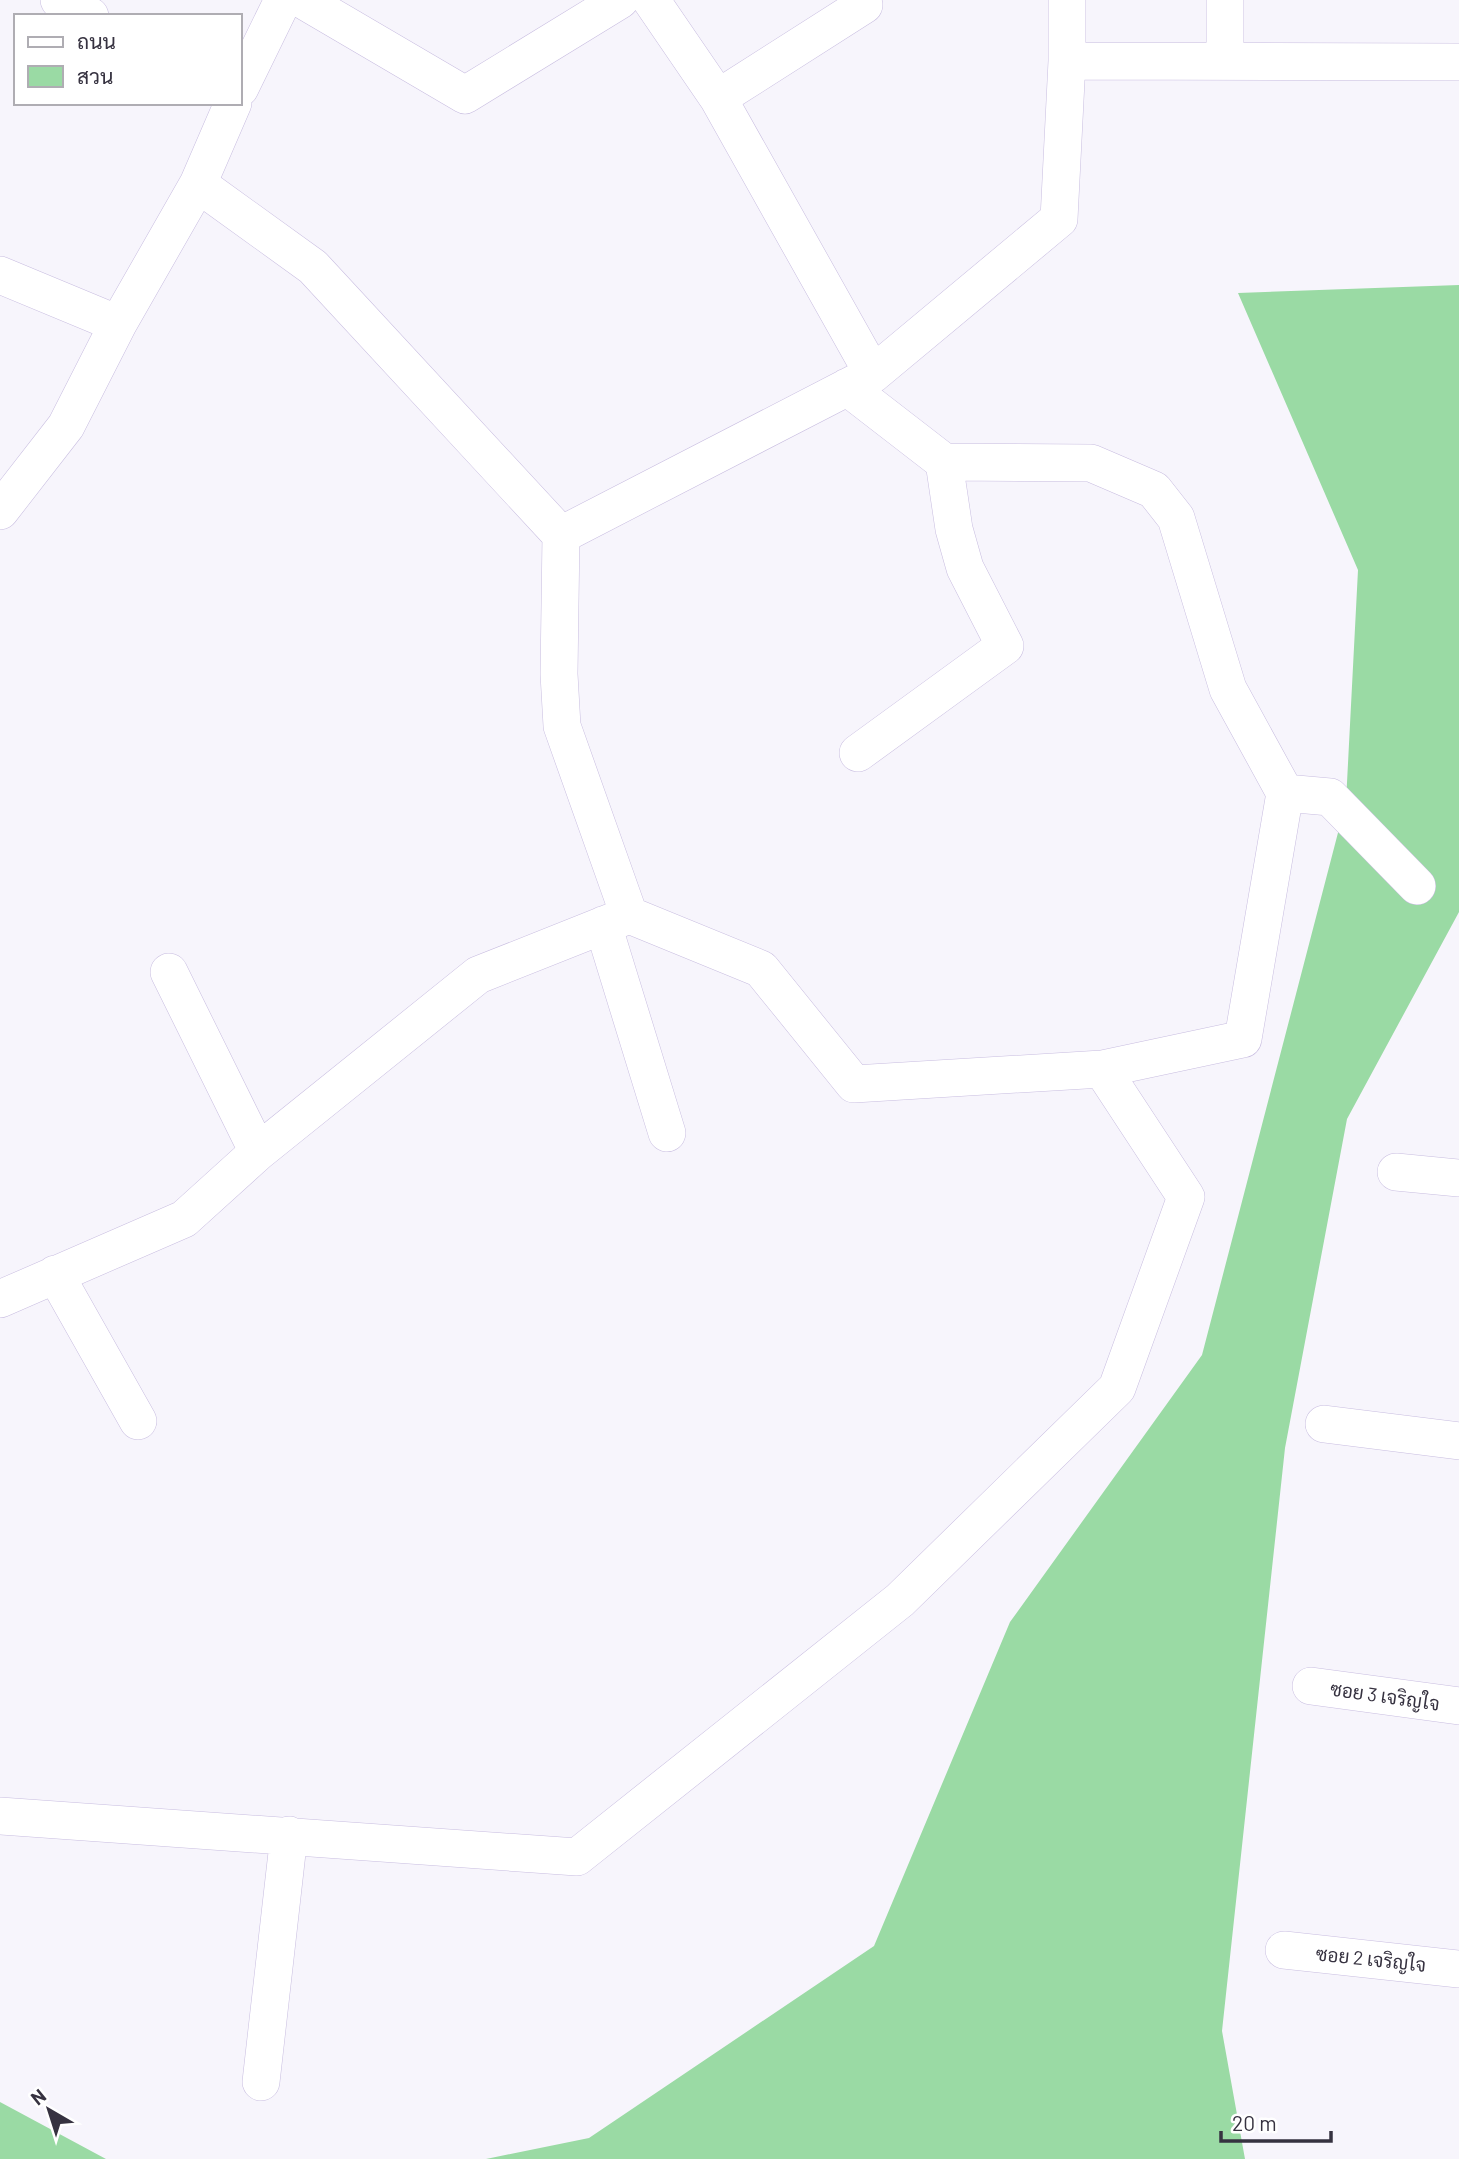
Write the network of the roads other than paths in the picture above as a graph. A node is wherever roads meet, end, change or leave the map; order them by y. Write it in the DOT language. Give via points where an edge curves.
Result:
graph roads {
  1 [pos="283,0"];
  2 [pos="303,0"];
  3 [pos="620,0"];
  4 [pos="651,0"];
  5 [pos="1067,0"];
  6 [pos="1225,0"];
  7 [pos="864,5"];
  8 [pos="1067,61"];
  9 [pos="1225,61"];
  10 [pos="1459,62"];
  11 [pos="242,84"];
  12 [pos="718,98"];
  13 [pos="232,105"];
  14 [pos="198,184"];
  15 [pos="0,275"];
  16 [pos="118,324"];
  17 [pos="860,380"];
  18 [pos="944,462"];
  19 [pos="0,511"];
  20 [pos="561,535"];
  21 [pos="858,753"];
  22 [pos="1285,793"];
  23 [pos="1418,886"];
  24 [pos="616,920"];
  25 [pos="169,972"];
  26 [pos="1102,1069"];
  27 [pos="667,1133"];
  28 [pos="258,1152"];
  29 [pos="1396,1172"];
  30 [pos="1459,1178"];
  31 [pos="55,1274"];
  32 [pos="0,1299"];
  33 [pos="138,1421"];
  34 [pos="1324,1424"];
  35 [pos="1459,1441"];
  36 [pos="1311,1686"];
  37 [pos="1459,1706"];
  38 [pos="0,1816"];
  39 [pos="289,1835"];
  40 [pos="1284,1950"];
  41 [pos="1459,1969"];
  42 [pos="261,2081"];
  1 -- 11 [label="street"];
  2 -- 3 [label="street" via="465,95"];
  4 -- 12 [label="street"];
  5 -- 8 [label="street"];
  6 -- 9 [label="street"];
  7 -- 12 [label="street"];
  8 -- 9 [label="street"];
  8 -- 17 [label="street" via="1059,219"];
  9 -- 10 [label="street"];
  12 -- 17 [label="street"];
  13 -- 14 [label="street"];
  14 -- 16 [label="street"];
  14 -- 20 [label="street" via="313,267"];
  15 -- 16 [label="street"];
  16 -- 19 [label="street" via="66,426"];
  17 -- 18 [label="street"];
  17 -- 20 [label="street"];
  18 -- 21 [label="street" via="965,568 1005,646"];
  18 -- 22 [label="street" via="1091,463 1154,490 1176,517 1228,689"];
  20 -- 24 [label="street" via="562,726"];
  22 -- 23 [label="street" via="1330,797"];
  22 -- 26 [label="street" via="1243,1039"];
  24 -- 26 [label="street" via="761,969 855,1084"];
  24 -- 27 [label="street"];
  24 -- 28 [label="street" via="478,975"];
  25 -- 28 [label="street"];
  26 -- 39 [label="street" via="1186,1197 1117,1388 900,1600 577,1857"];
  28 -- 31 [label="street" via="184,1219"];
  29 -- 30 [label="street"];
  31 -- 32 [label="street"];
  31 -- 33 [label="street"];
  34 -- 35 [label="street"];
  36 -- 37 [label="street, ซอย 3 เจริญใจ"];
  38 -- 39 [label="street"];
  39 -- 42 [label="street"];
  40 -- 41 [label="street, ซอย 2 เจริญใจ"];
}
